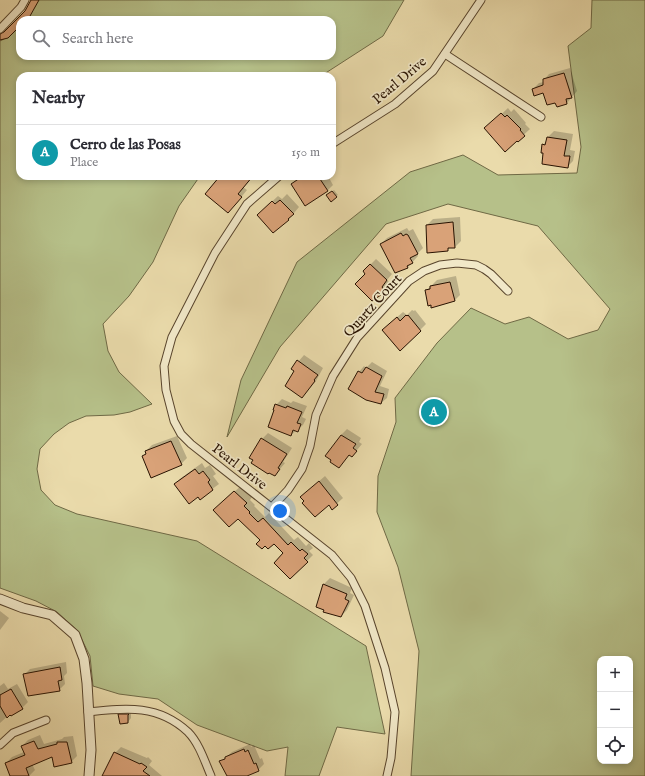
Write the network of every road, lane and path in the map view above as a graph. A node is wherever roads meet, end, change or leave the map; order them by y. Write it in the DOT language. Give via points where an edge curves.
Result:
graph roads {
  1 [pos="25,0"];
  2 [pos="481,0"];
  3 [pos="0,28"];
  4 [pos="445,54"];
  5 [pos="541,117"];
  6 [pos="336,141"];
  7 [pos="275,180"];
  8 [pos="508,291"];
  9 [pos="272,507"];
  10 [pos="0,599"];
  11 [pos="88,712"];
  12 [pos="46,720"];
  13 [pos="0,745"];
  14 [pos="88,776"];
  15 [pos="210,776"];
  16 [pos="387,776"];
  1 -- 3 [label="street"];
  2 -- 4 [label="street, Pearl Drive"];
  4 -- 5 [label="street"];
  4 -- 6 [label="street, Pearl Drive" via="433,71 395,104"];
  7 -- 9 [label="street, Pearl Drive" via="247,204 215,253 172,337 164,366 166,390 174,421 181,434"];
  8 -- 9 [label="street, Quartz Court" via="484,269 457,263 424,270 409,281 357,338 333,376 316,415 302,469 288,490"];
  9 -- 16 [label="street, Pearl Drive" via="332,555 351,578 365,606 385,668 395,712"];
  10 -- 11 [label="street" via="52,615 75,635 84,659"];
  11 -- 14 [label="street" via="91,750"];
  11 -- 15 [label="street" via="130,708 163,714 189,732 200,749"];
  12 -- 13 [label="street" via="13,734"];
}
